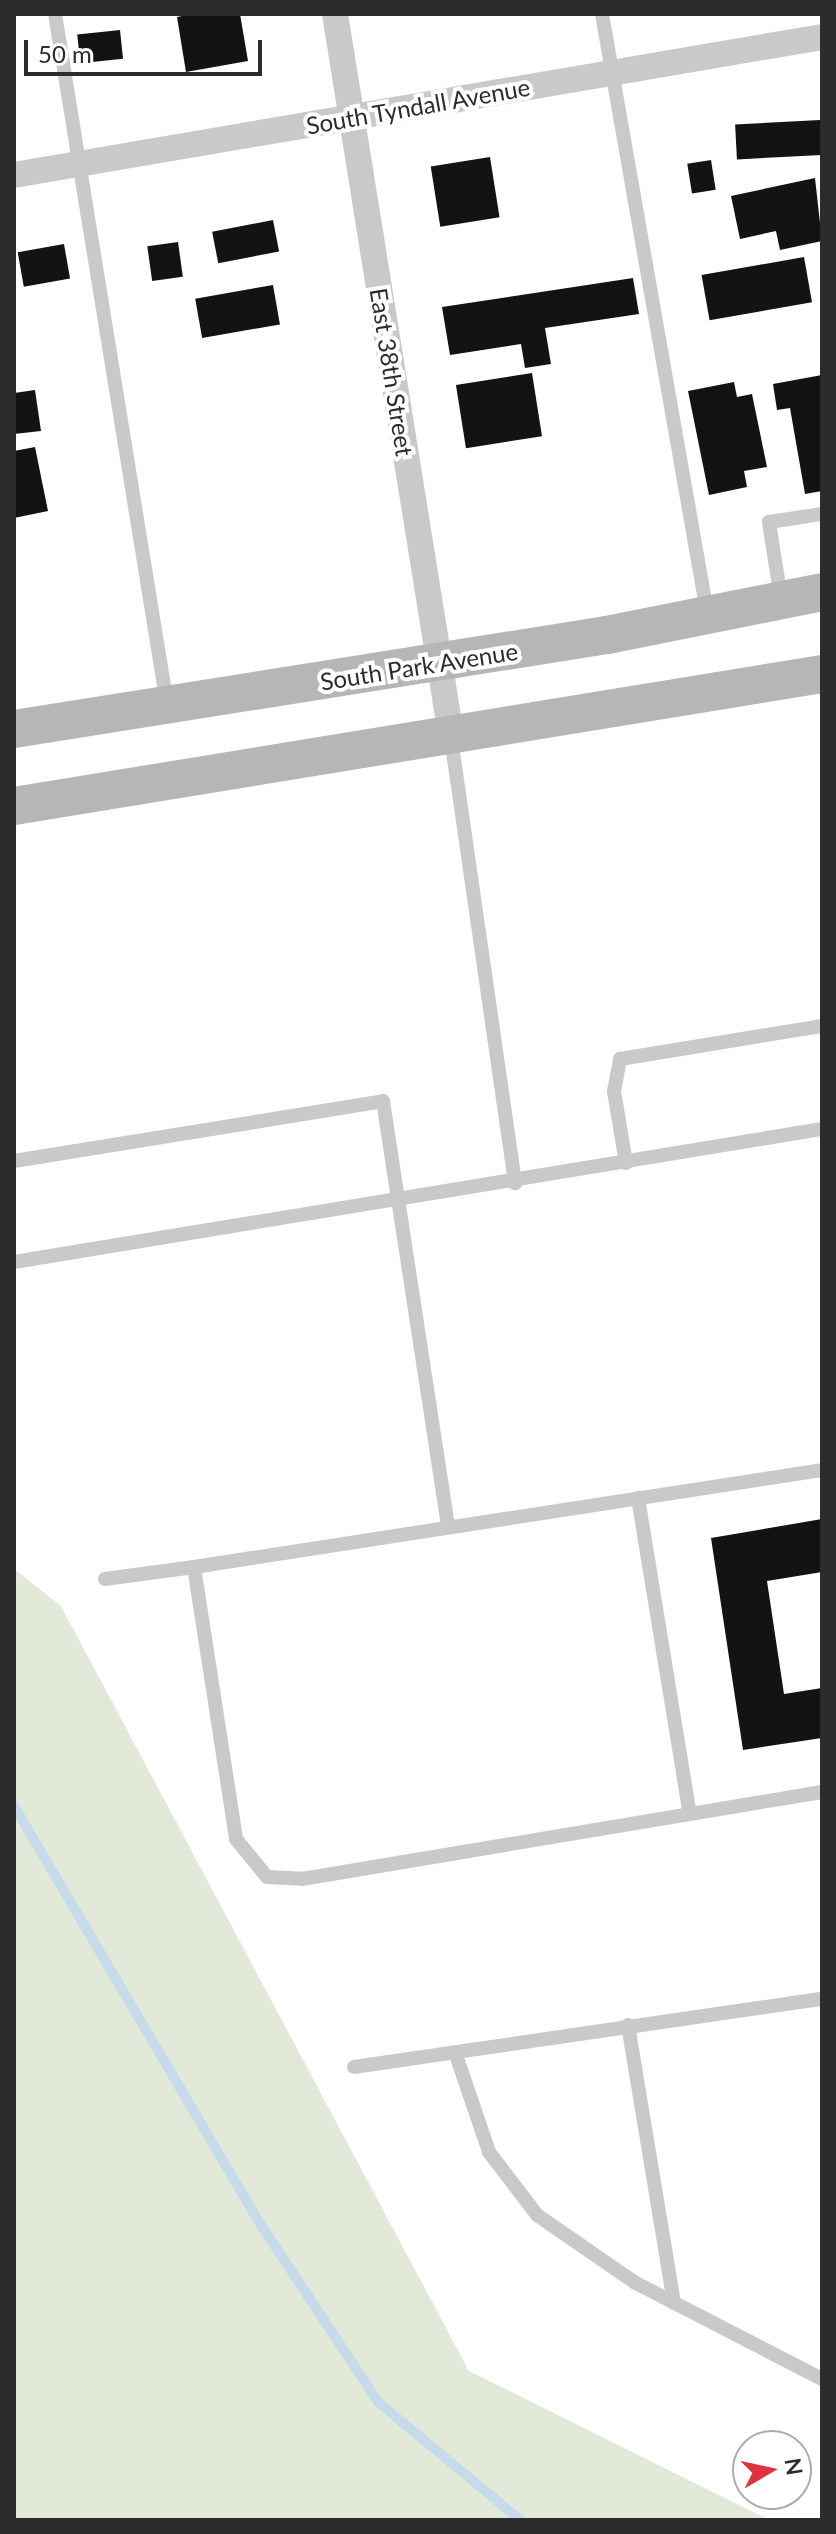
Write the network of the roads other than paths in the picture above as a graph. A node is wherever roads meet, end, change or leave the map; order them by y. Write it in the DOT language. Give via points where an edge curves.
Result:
graph roads {
  1 [pos="55,14"];
  2 [pos="335,14"];
  3 [pos="602,14"];
  4 [pos="822,37"];
  5 [pos="611,73"];
  6 [pos="351,118"];
  7 [pos="78,164"];
  8 [pos="14,175"];
  9 [pos="822,514"];
  10 [pos="822,592"];
  11 [pos="781,601"];
  12 [pos="708,615"];
  13 [pos="439,663"];
  14 [pos="822,674"];
  15 [pos="168,707"];
  16 [pos="14,729"];
  17 [pos="450,729"];
  18 [pos="14,806"];
  19 [pos="822,1026"];
  20 [pos="822,1129"];
  21 [pos="14,1161"];
  22 [pos="626,1163"];
  23 [pos="515,1183"];
  24 [pos="398,1202"];
  25 [pos="14,1262"];
  26 [pos="822,1470"];
  27 [pos="638,1498"];
  28 [pos="448,1525"];
  29 [pos="194,1567"];
  30 [pos="105,1579"];
  31 [pos="822,1792"];
  32 [pos="690,1814"];
  33 [pos="822,1999"];
  34 [pos="628,2025"];
  35 [pos="455,2052"];
  36 [pos="354,2067"];
  37 [pos="674,2303"];
  38 [pos="822,2379"];
  1 -- 7 [label="lane"];
  2 -- 6 [label="street, East 38th Street"];
  3 -- 5 [label="lane"];
  4 -- 5 [label="street, South Tyndall Avenue"];
  5 -- 6 [label="street, South Tyndall Avenue"];
  5 -- 12 [label="lane"];
  6 -- 7 [label="street, South Tyndall Avenue"];
  6 -- 13 [label="street, East 38th Street"];
  7 -- 8 [label="street, South Tyndall Avenue"];
  7 -- 15 [label="lane"];
  9 -- 11 [label="lane" via="769,522"];
  10 -- 11 [label="main road, South Park Avenue"];
  11 -- 12 [label="main road, South Park Avenue"];
  12 -- 13 [label="main road, South Park Avenue"];
  13 -- 15 [label="main road, South Park Avenue"];
  13 -- 17 [label="street, East 38th Street"];
  14 -- 17 [label="main road"];
  15 -- 16 [label="main road, South Park Avenue"];
  17 -- 18 [label="main road"];
  17 -- 23 [label="lane"];
  19 -- 22 [label="lane" via="620,1059 614,1091"];
  20 -- 22 [label="lane"];
  21 -- 24 [label="lane" via="383,1101"];
  22 -- 23 [label="lane"];
  23 -- 24 [label="lane"];
  24 -- 25 [label="lane"];
  24 -- 28 [label="lane"];
  26 -- 27 [label="lane"];
  27 -- 28 [label="lane"];
  27 -- 32 [label="lane"];
  28 -- 29 [label="lane"];
  29 -- 30 [label="lane"];
  29 -- 32 [label="lane" via="236,1839 267,1877 302,1879"];
  31 -- 32 [label="lane"];
  33 -- 34 [label="lane"];
  34 -- 35 [label="lane"];
  34 -- 37 [label="lane"];
  35 -- 36 [label="lane"];
  35 -- 37 [label="lane" via="489,2152 537,2215"];
  37 -- 38 [label="lane"];
}
